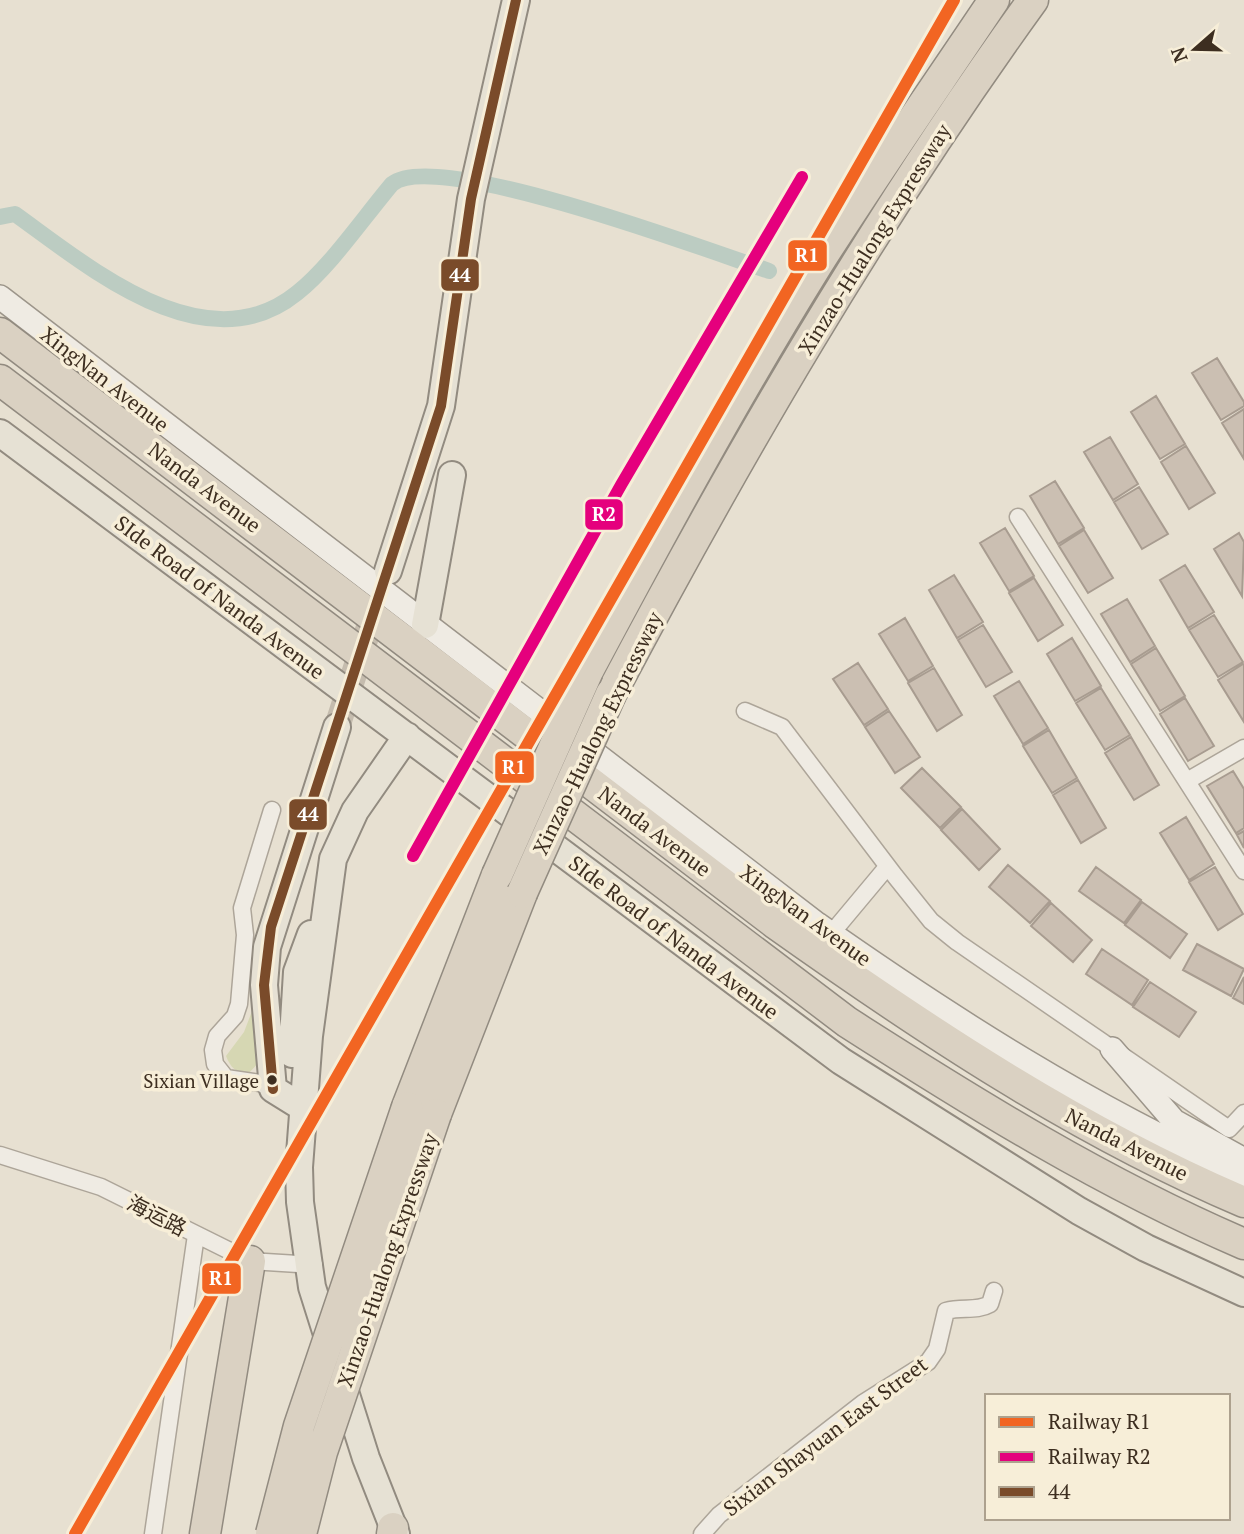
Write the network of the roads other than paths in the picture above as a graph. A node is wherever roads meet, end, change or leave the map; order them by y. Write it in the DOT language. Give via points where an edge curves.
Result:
graph roads {
  1 [pos="498,0"];
  2 [pos="516,0"];
  3 [pos="995,0"];
  4 [pos="1033,0"];
  5 [pos="476,168"];
  6 [pos="0,295"];
  7 [pos="0,333"];
  8 [pos="0,380"];
  9 [pos="147,390"];
  10 [pos="0,433"];
  11 [pos="452,475"];
  12 [pos="1018,517"];
  13 [pos="388,571"];
  14 [pos="425,625"];
  15 [pos="745,711"];
  16 [pos="337,727"];
  17 [pos="407,736"];
  18 [pos="1244,748"];
  19 [pos="1187,781"];
  20 [pos="272,810"];
  21 [pos="887,867"];
  22 [pos="1244,871"];
  23 [pos="831,934"];
  24 [pos="1112,1049"];
  25 [pos="273,1089"];
  26 [pos="302,1107"];
  27 [pos="1244,1114"];
  28 [pos="0,1155"];
  29 [pos="1244,1160"];
  30 [pos="1244,1176"];
  31 [pos="1244,1202"];
  32 [pos="196,1235"];
  33 [pos="1244,1244"];
  34 [pos="250,1261"];
  35 [pos="310,1265"];
  36 [pos="994,1291"];
  37 [pos="1244,1293"];
  38 [pos="394,1532"];
  39 [pos="153,1534"];
  40 [pos="205,1534"];
  41 [pos="271,1534"];
  42 [pos="301,1534"];
  43 [pos="702,1534"];
  1 -- 5 [label="main road"];
  2 -- 5 [label="main road"];
  3 -- 41 [label="highway, Xinzao-Hualong Expressway, bridge" via="803,289 675,508 588,671 497,875 407,1107 299,1426"];
  4 -- 42 [label="highway, Xinzao-Hualong Expressway, bridge" via="813,332 611,694 522,893 436,1114 322,1452"];
  5 -- 13 [label="main road" via="441,406"];
  6 -- 9 [label="main road"];
  6 -- 14 [label="main road, XingNan Avenue"];
  7 -- 31 [label="highway, Nanda Avenue" via="876,995 1057,1108"];
  8 -- 33 [label="highway, Nanda Avenue" via="848,1022 1105,1177"];
  10 -- 17 [label="main road, SIde Road of Nanda Avenue"];
  11 -- 14 [label="main road"];
  12 -- 19 [label="street"];
  14 -- 23 [label="main road, XingNan Avenue"];
  15 -- 21 [label="street" via="782,727"];
  16 -- 25 [label="main road" via="267,947 264,1004"];
  17 -- 26 [label="main road" via="345,827 301,959 294,998 293,1060"];
  17 -- 37 [label="main road, SIde Road of Nanda Avenue" via="750,995 884,1089 1079,1211"];
  18 -- 19 [label="street"];
  19 -- 22 [label="street"];
  20 -- 25 [label="street" via="242,908 245,935 239,1004 213,1050 215,1064 226,1078"];
  21 -- 23 [label="street"];
  21 -- 24 [label="street" via="931,921"];
  23 -- 30 [label="main road, XingNan Avenue" via="1041,1071 1129,1121"];
  24 -- 27 [label="street" via="1228,1129"];
  24 -- 29 [label="main road" via="1174,1121"];
  25 -- 26 [label="main road"];
  26 -- 35 [label="main road" via="300,1202"];
  28 -- 32 [label="street, 海运路" via="101,1187"];
  32 -- 34 [label="street, 海运路"];
  32 -- 39 [label="street"];
  34 -- 35 [label="street, 海运路"];
  34 -- 40 [label="highway"];
  35 -- 38 [label="main road" via="362,1446"];
  36 -- 43 [label="street, Sixian Shayuan East Street" via="990,1304 980,1310 946,1311 937,1349 928,1362 853,1411 719,1515"];
}
